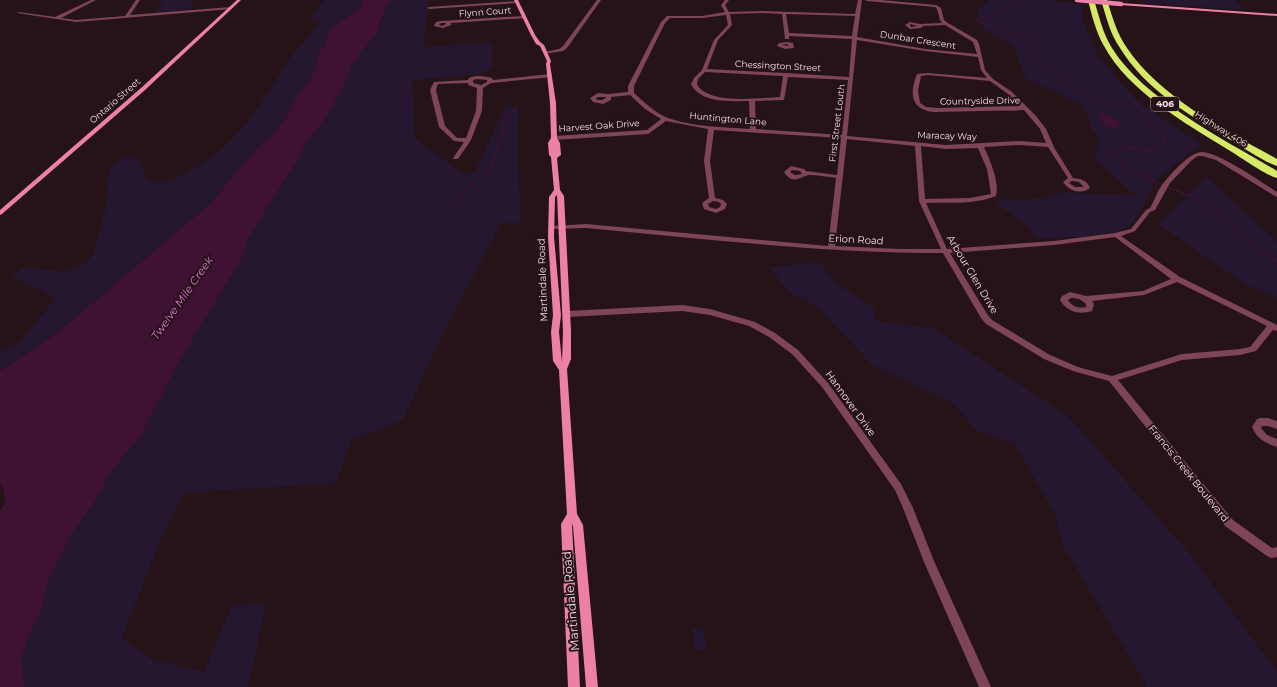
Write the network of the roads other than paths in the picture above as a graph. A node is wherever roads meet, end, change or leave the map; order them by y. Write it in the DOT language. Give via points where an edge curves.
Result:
graph roads {
  1 [pos="94,0"];
  2 [pos="138,0"];
  3 [pos="239,0"];
  4 [pos="450,0"];
  5 [pos="599,0"];
  6 [pos="727,0"];
  7 [pos="860,0"];
  8 [pos="867,0"];
  9 [pos="1077,0"];
  10 [pos="1091,0"];
  11 [pos="1104,0"];
  12 [pos="517,1"];
  13 [pos="449,6"];
  14 [pos="231,8"];
  15 [pos="429,8"];
  16 [pos="19,13"];
  17 [pos="728,13"];
  18 [pos="784,13"];
  19 [pos="1277,15"];
  20 [pos="127,16"];
  21 [pos="857,16"];
  22 [pos="524,17"];
  23 [pos="56,18"];
  24 [pos="447,22"];
  25 [pos="946,24"];
  26 [pos="920,26"];
  27 [pos="786,34"];
  28 [pos="855,38"];
  29 [pos="538,43"];
  30 [pos="787,43"];
  31 [pos="546,53"];
  32 [pos="979,56"];
  33 [pos="548,64"];
  34 [pos="704,70"];
  35 [pos="786,74"];
  36 [pos="550,76"];
  37 [pos="851,79"];
  38 [pos="991,80"];
  39 [pos="469,81"];
  40 [pos="490,81"];
  41 [pos="480,86"];
  42 [pos="631,92"];
  43 [pos="608,96"];
  44 [pos="752,100"];
  45 [pos="1025,108"];
  46 [pos="665,119"];
  47 [pos="711,128"];
  48 [pos="753,130"];
  49 [pos="845,137"];
  50 [pos="554,138"];
  51 [pos="468,140"];
  52 [pos="918,145"];
  53 [pos="1050,145"];
  54 [pos="980,146"];
  55 [pos="456,158"];
  56 [pos="1277,163"];
  57 [pos="805,173"];
  58 [pos="1277,175"];
  59 [pos="840,177"];
  60 [pos="1072,179"];
  61 [pos="557,190"];
  62 [pos="1277,195"];
  63 [pos="712,199"];
  64 [pos="922,201"];
  65 [pos="0,213"];
  66 [pos="562,227"];
  67 [pos="552,228"];
  68 [pos="1116,235"];
  69 [pos="832,248"];
  70 [pos="945,251"];
  71 [pos="1177,279"];
  72 [pos="1085,299"];
  73 [pos="567,314"];
  74 [pos="1275,327"];
  75 [pos="563,369"];
  76 [pos="1112,379"];
  77 [pos="1277,425"];
  78 [pos="1277,443"];
  79 [pos="572,515"];
  80 [pos="1277,552"];
  81 [pos="574,687"];
  82 [pos="592,687"];
  83 [pos="985,687"];
  1 -- 23 [label="street"];
  2 -- 20 [label="street"];
  3 -- 14 [label="main road, Ontario Street"];
  4 -- 13 [label="street"];
  5 -- 31 [label="street" via="564,47"];
  6 -- 17 [label="street" via="723,5"];
  7 -- 21 [label="street, First Street Louth"];
  8 -- 25 [label="street" via="936,6"];
  9 -- 19 [label="main road, bridge"];
  10 -- 58 [label="highway, Highway 406 / 406" via="1102,37 1130,74 1181,115"];
  11 -- 56 [label="highway, Highway 406 / 406" via="1116,36 1124,50 1145,74 1193,112"];
  12 -- 13 [label="street"];
  12 -- 22 [label="main road, Martindale Road"];
  13 -- 15 [label="street"];
  14 -- 20 [label="street"];
  14 -- 65 [label="main road, Ontario Street" via="143,89"];
  16 -- 23 [label="street"];
  17 -- 18 [label="street"];
  17 -- 34 [label="street" via="730,25 716,40"];
  17 -- 42 [label="street" via="666,18 631,86"];
  18 -- 21 [label="street"];
  18 -- 27 [label="street"];
  20 -- 23 [label="street" via="76,20"];
  21 -- 28 [label="street, First Street Louth"];
  22 -- 24 [label="street, Flynn Court"];
  22 -- 29 [label="main road, Martindale Road"];
  25 -- 26 [label="street"];
  25 -- 32 [label="street" via="975,41"];
  27 -- 28 [label="street, Dunbar Crescent"];
  27 -- 30 [label="street"];
  28 -- 32 [label="street, Dunbar Crescent"];
  28 -- 37 [label="street, First Street Louth"];
  29 -- 31 [label="main road, Martindale Road"];
  29 -- 33 [label="main road, Martindale Road" via="544,62"];
  31 -- 33 [label="main road, Martindale Road"];
  32 -- 38 [label="street" via="983,70"];
  33 -- 36 [label="main road, Martindale Road"];
  34 -- 35 [label="street, Chessington Street"];
  34 -- 44 [label="street" via="694,84 701,93 717,98"];
  35 -- 37 [label="street, Chessington Street"];
  35 -- 44 [label="street" via="782,98"];
  36 -- 40 [label="street"];
  36 -- 50 [label="main road, Martindale Road"];
  37 -- 49 [label="street, First Street Louth"];
  38 -- 45 [label="street" via="1010,93"];
  38 -- 45 [label="street, Countryside Drive" via="919,75 916,84 917,99 926,109"];
  39 -- 40 [label="street" via="480,77"];
  39 -- 41 [label="street" via="471,85"];
  39 -- 51 [label="street" via="436,83 433,90 442,127 456,140"];
  40 -- 41 [label="street"];
  41 -- 51 [label="street" via="479,111"];
  42 -- 43 [label="street"];
  42 -- 46 [label="street, Huntington Lane" via="647,108"];
  44 -- 48 [label="street"];
  45 -- 53 [label="street" via="1043,130"];
  46 -- 47 [label="street, Huntington Lane"];
  46 -- 50 [label="street, Harvest Oak Drive" via="648,132"];
  47 -- 48 [label="street, Huntington Lane"];
  47 -- 63 [label="street" via="707,161"];
  48 -- 49 [label="street, Huntington Lane"];
  49 -- 52 [label="street, Maracay Way"];
  49 -- 59 [label="street, First Street Louth"];
  50 -- 61 [label="main road, Martindale Road" via="558,155 554,157"];
  51 -- 55 [label="street"];
  52 -- 54 [label="street, Maracay Way"];
  52 -- 64 [label="street, Arbour Glen Drive"];
  53 -- 54 [label="street, Maracay Way" via="1020,143"];
  53 -- 60 [label="street"];
  54 -- 64 [label="street" via="992,171 994,195 974,199"];
  57 -- 59 [label="street"];
  59 -- 69 [label="street, First Street Louth"];
  61 -- 66 [label="main road, Martindale Road" via="561,196"];
  61 -- 67 [label="main road, Martindale Road" via="552,197"];
  62 -- 68 [label="street, Erion Road" via="1240,171 1210,156 1196,155 1160,188 1153,209 1148,211 1133,230"];
  64 -- 70 [label="street, Arbour Glen Drive"];
  66 -- 67 [label="street, Erion Road"];
  66 -- 69 [label="street, Erion Road" via="586,226"];
  66 -- 73 [label="main road, Martindale Road"];
  67 -- 75 [label="main road, Martindale Road" via="557,361"];
  68 -- 70 [label="street, Erion Road" via="1054,243"];
  68 -- 71 [label="street"];
  69 -- 70 [label="street, Erion Road"];
  70 -- 76 [label="street, Arbour Glen Drive" via="989,322 1048,357 1076,369"];
  71 -- 72 [label="street" via="1144,293"];
  71 -- 74 [label="street"];
  73 -- 75 [label="main road, Martindale Road" via="567,359"];
  73 -- 83 [label="street, Hannover Drive" via="682,308 710,312 752,324 795,352 825,385 898,487"];
  74 -- 76 [label="street" via="1253,349 1182,357"];
  75 -- 79 [label="main road, Martindale Road"];
  76 -- 80 [label="street, Francis Creek Boulevard" via="1229,523 1271,553"];
  77 -- 78 [label="street" via="1264,421 1256,427 1264,438"];
  79 -- 81 [label="main road, Martindale Road" via="566,524"];
  79 -- 82 [label="main road, Martindale Road" via="578,525"];
}
